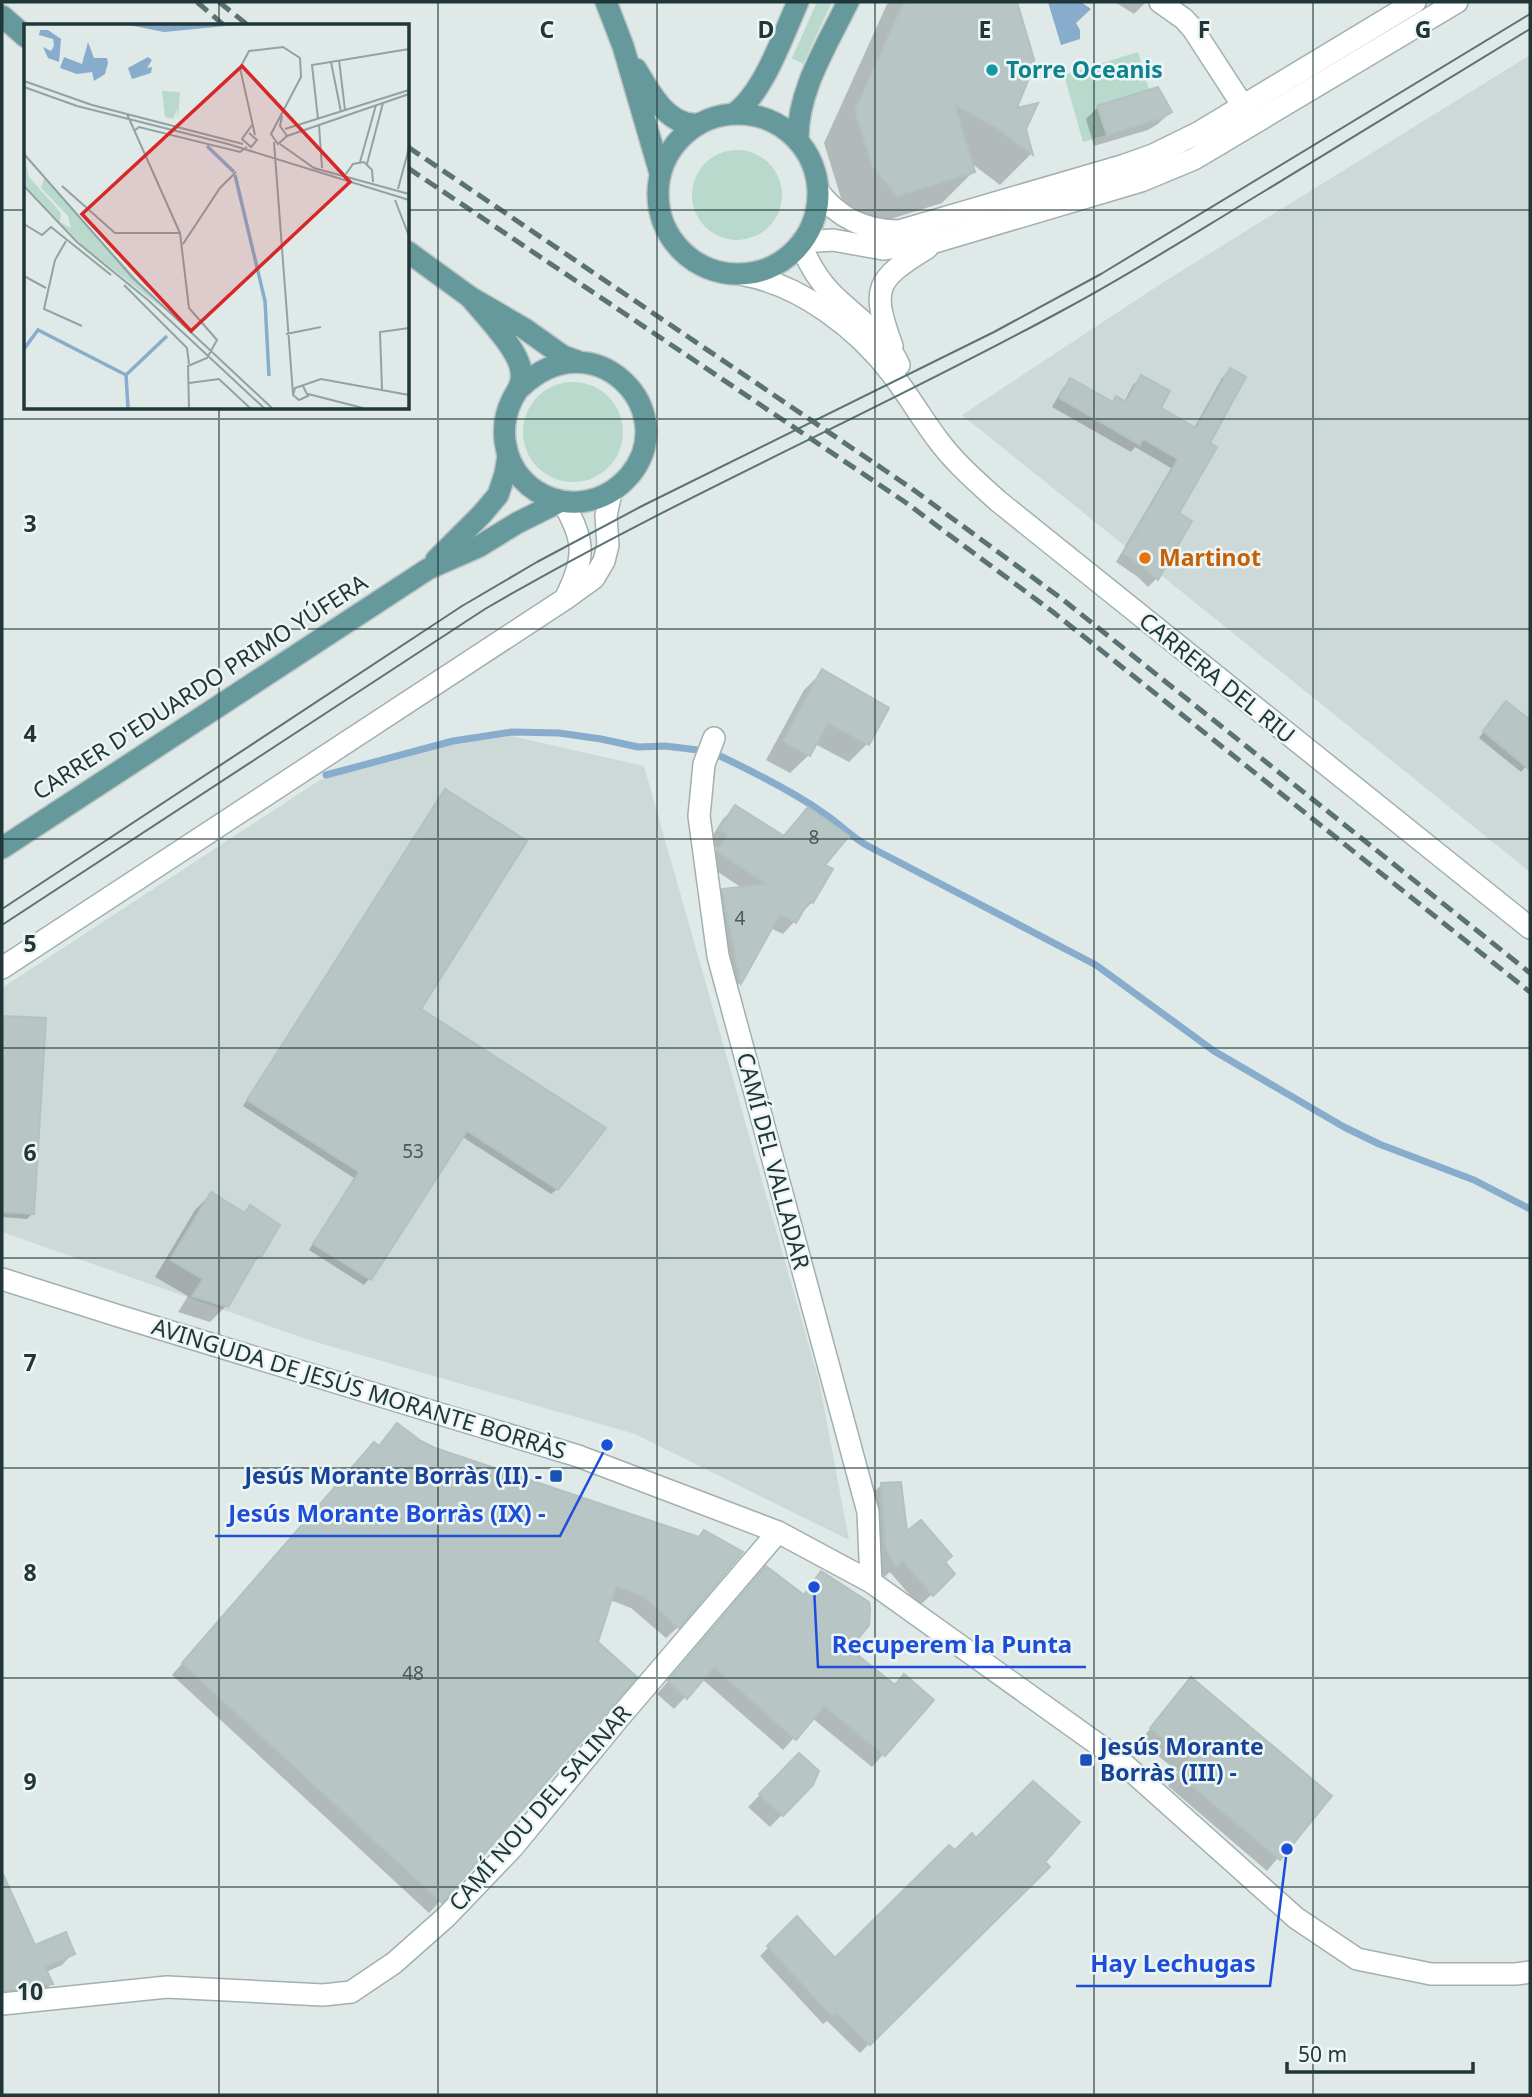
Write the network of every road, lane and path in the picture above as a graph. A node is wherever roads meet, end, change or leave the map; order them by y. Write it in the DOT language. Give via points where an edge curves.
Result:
graph roads {
  1 [pos="606,2"];
  2 [pos="798,2"];
  3 [pos="848,2"];
  4 [pos="1160,2"];
  5 [pos="1415,2"];
  6 [pos="1457,2"];
  7 [pos="2,16"];
  8 [pos="24,35"];
  9 [pos="623,46"];
  10 [pos="1243,106"];
  11 [pos="735,113"];
  12 [pos="698,124"];
  13 [pos="798,140"];
  14 [pos="660,173"];
  15 [pos="818,191"];
  16 [pos="935,242"];
  17 [pos="802,244"];
  18 [pos="410,253"];
  19 [pos="744,275"];
  20 [pos="470,297"];
  21 [pos="895,355"];
  22 [pos="577,361"];
  23 [pos="521,387"];
  24 [pos="919,412"];
  25 [pos="508,456"];
  26 [pos="611,492"];
  27 [pos="562,501"];
  28 [pos="428,569"];
  29 [pos="565,599"];
  30 [pos="714,738"];
  31 [pos="2,848"];
  32 [pos="1530,928"];
  33 [pos="2,968"];
  34 [pos="2,1279"];
  35 [pos="778,1532"];
  36 [pos="872,1582"];
  37 [pos="1530,1972"];
  38 [pos="2,2004"];
  1 -- 9 [label="main road"];
  2 -- 11 [label="main road" via="755,91"];
  3 -- 13 [label="main road" via="802,102"];
  4 -- 10 [label="street" via="1193,29"];
  5 -- 10 [label="street"];
  6 -- 16 [label="street" via="1168,171"];
  7 -- 8 [label="main road"];
  9 -- 12 [label="main road" via="666,110 687,125"];
  9 -- 14 [label="main road"];
  10 -- 15 [label="street" via="1153,155 899,231 876,230 851,220"];
  11 -- 12 [label="main road"];
  11 -- 13 [label="main road" via="778,124"];
  12 -- 14 [label="main road" via="676,142"];
  13 -- 15 [label="main road" via="812,161"];
  14 -- 19 [label="main road" via="661,221 674,245 696,264 719,273"];
  15 -- 17 [label="main road" via="816,212"];
  16 -- 17 [label="street" via="883,249 832,240"];
  16 -- 21 [label="street" via="884,282 880,310"];
  17 -- 19 [label="main road" via="769,269"];
  17 -- 21 [label="street, CARRERA DEL RIU" via="821,281"];
  18 -- 20 [label="main road"];
  19 -- 24 [label="street, CARRERA DEL RIU" via="782,285 838,321 877,356"];
  20 -- 22 [label="main road"];
  20 -- 23 [label="main road" via="518,360"];
  21 -- 24 [label="street, CARRERA DEL RIU"];
  22 -- 23 [label="main road" via="545,368"];
  22 -- 26 [label="main road" via="622,379 633,391 645,422 645,439 634,470"];
  23 -- 25 [label="main road" via="505,420"];
  24 -- 32 [label="street, CARRERA DEL RIU" via="947,452 998,501"];
  25 -- 27 [label="main road" via="531,488"];
  25 -- 28 [label="main road, CARRER D'EDUARDO PRIMO YÚFERA" via="498,495"];
  26 -- 27 [label="main road" via="582,502"];
  26 -- 29 [label="street" via="604,561 594,578"];
  27 -- 28 [label="main road, CARRER D'EDUARDO PRIMO YÚFERA"];
  27 -- 29 [label="street" via="579,532 581,546 577,576"];
  28 -- 31 [label="main road, CARRER D'EDUARDO PRIMO YÚFERA"];
  29 -- 33 [label="street"];
  30 -- 36 [label="street, CAMÍ DEL VALLADAR" via="704,764 699,816 718,956 868,1512"];
  34 -- 35 [label="street, AVINGUDA DE JESÚS MORANTE BORRÀS" via="578,1456"];
  35 -- 36 [label="street, AVINGUDA DE JESÚS MORANTE BORRÀS"];
  35 -- 38 [label="street, CAMÍ NOU DEL SALINAR" via="513,1847 446,1917 394,1963 351,1992 323,1995 167,1987"];
  36 -- 37 [label="street, AVINGUDA DE JESÚS MORANTE BORRÀS" via="1117,1758 1296,1918 1357,1959 1431,1974"];
}
